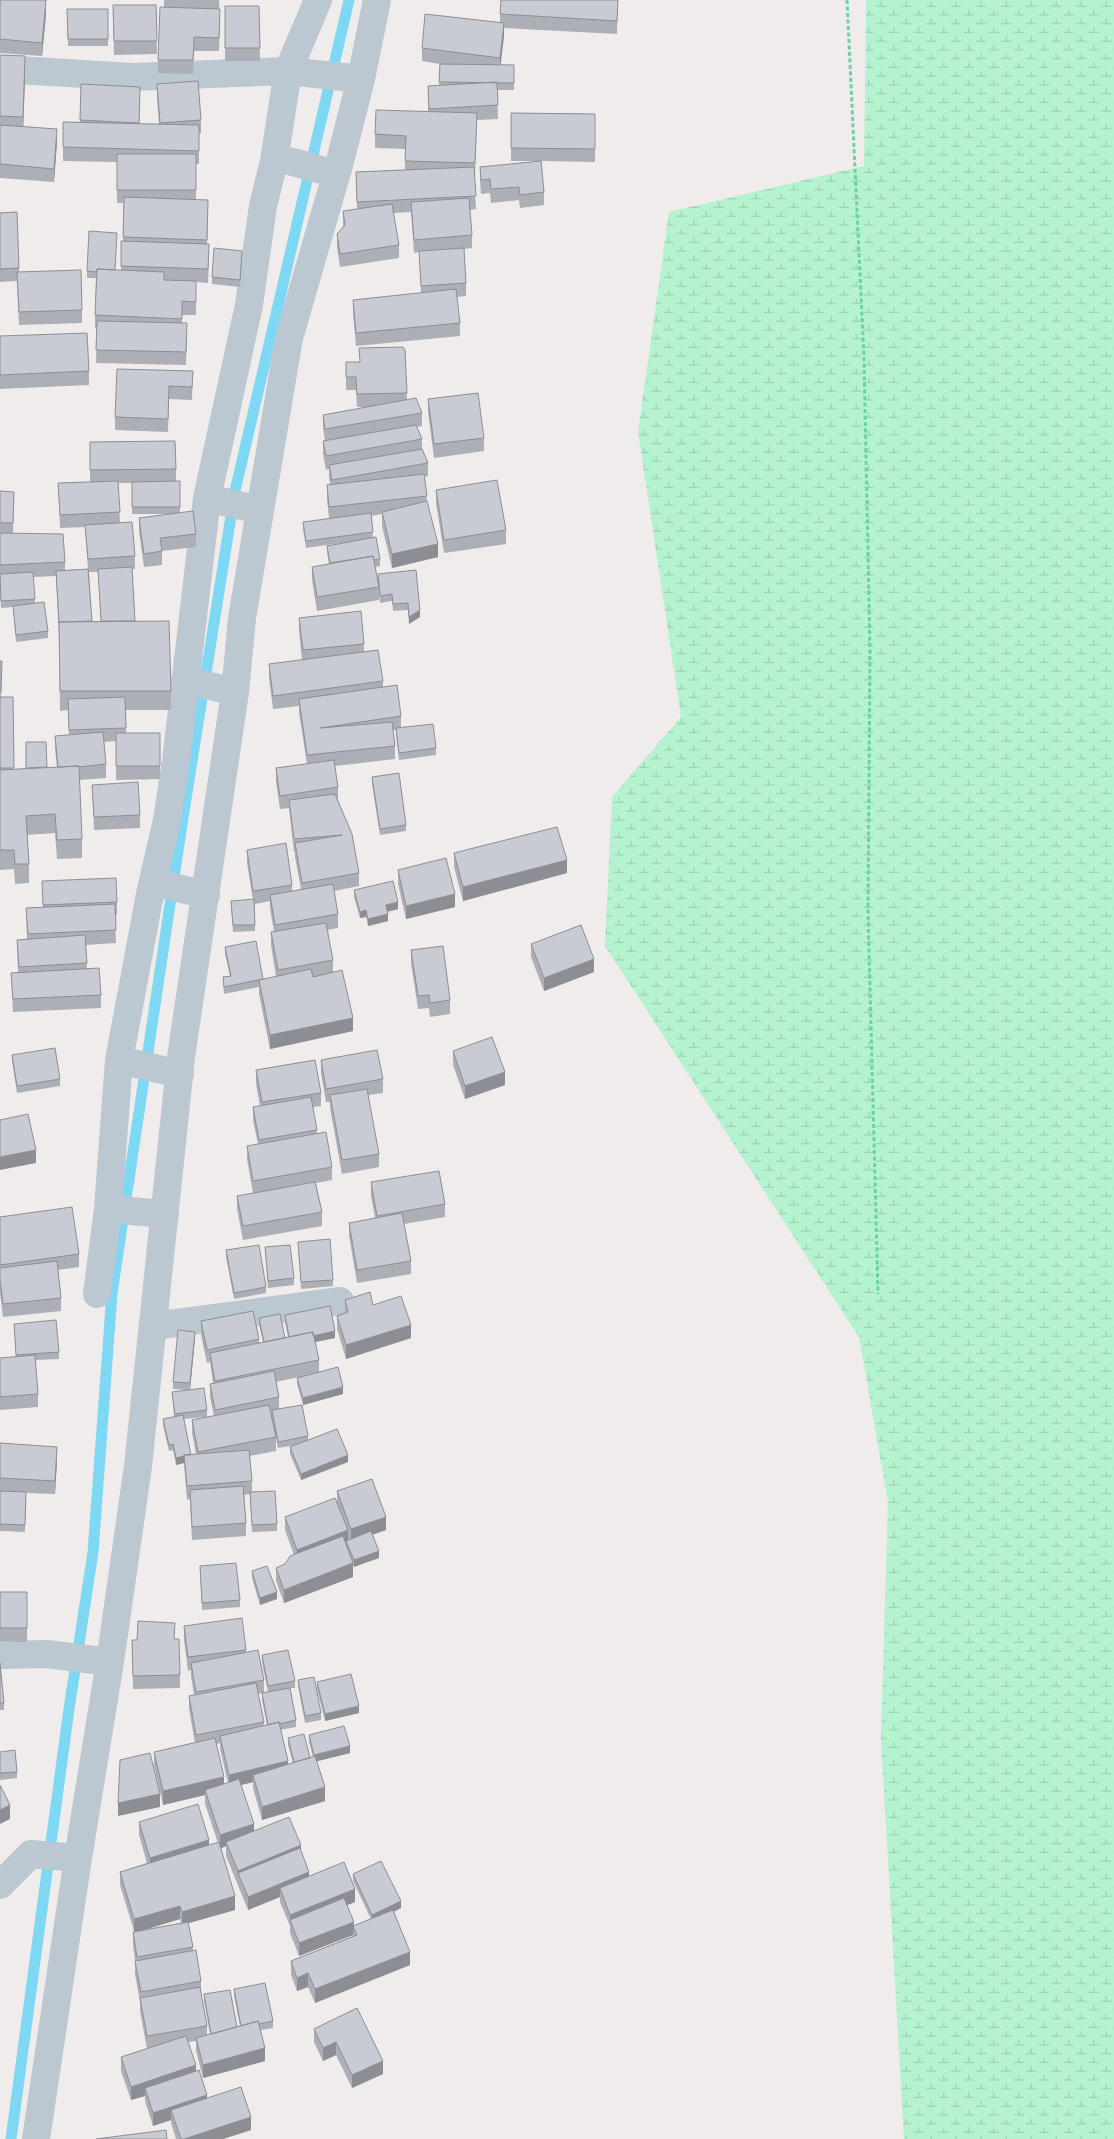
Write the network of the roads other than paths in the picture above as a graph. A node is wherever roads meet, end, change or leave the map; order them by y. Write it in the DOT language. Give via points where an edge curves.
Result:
graph roads {
  1 [pos="318,0"];
  2 [pos="377,0"];
  3 [pos="0,69"];
  4 [pos="288,71"];
  5 [pos="350,77"];
  6 [pos="281,161"];
  7 [pos="330,171"];
  8 [pos="211,499"];
  9 [pos="255,509"];
  10 [pos="190,682"];
  11 [pos="232,691"];
  12 [pos="158,884"];
  13 [pos="201,894"];
  14 [pos="123,1061"];
  15 [pos="170,1072"];
  16 [pos="113,1209"];
  17 [pos="159,1214"];
  18 [pos="97,1294"];
  19 [pos="340,1301"];
  20 [pos="154,1326"];
  21 [pos="0,1655"];
  22 [pos="101,1661"];
  23 [pos="59,1856"];
  24 [pos="0,1885"];
  25 [pos="36,2139"];
  1 -- 4 [label="street"];
  2 -- 5 [label="street"];
  3 -- 4 [label="street" via="134,77"];
  4 -- 5 [label="street"];
  4 -- 6 [label="street"];
  5 -- 7 [label="street"];
  6 -- 7 [label="street"];
  6 -- 8 [label="street" via="263,206 249,305"];
  7 -- 9 [label="street" via="289,338"];
  8 -- 9 [label="street"];
  8 -- 10 [label="street"];
  9 -- 11 [label="street"];
  10 -- 11 [label="street"];
  10 -- 12 [label="street"];
  11 -- 13 [label="street"];
  12 -- 13 [label="street"];
  12 -- 14 [label="street"];
  13 -- 15 [label="street"];
  14 -- 15 [label="street"];
  14 -- 16 [label="street"];
  15 -- 17 [label="street"];
  16 -- 17 [label="street"];
  16 -- 18 [label="street"];
  17 -- 20 [label="street"];
  19 -- 20 [label="street"];
  20 -- 22 [label="street" via="138,1466"];
  21 -- 22 [label="street" via="47,1654"];
  22 -- 23 [label="street"];
  23 -- 24 [label="street" via="31,1854"];
  23 -- 25 [label="street"];
}
